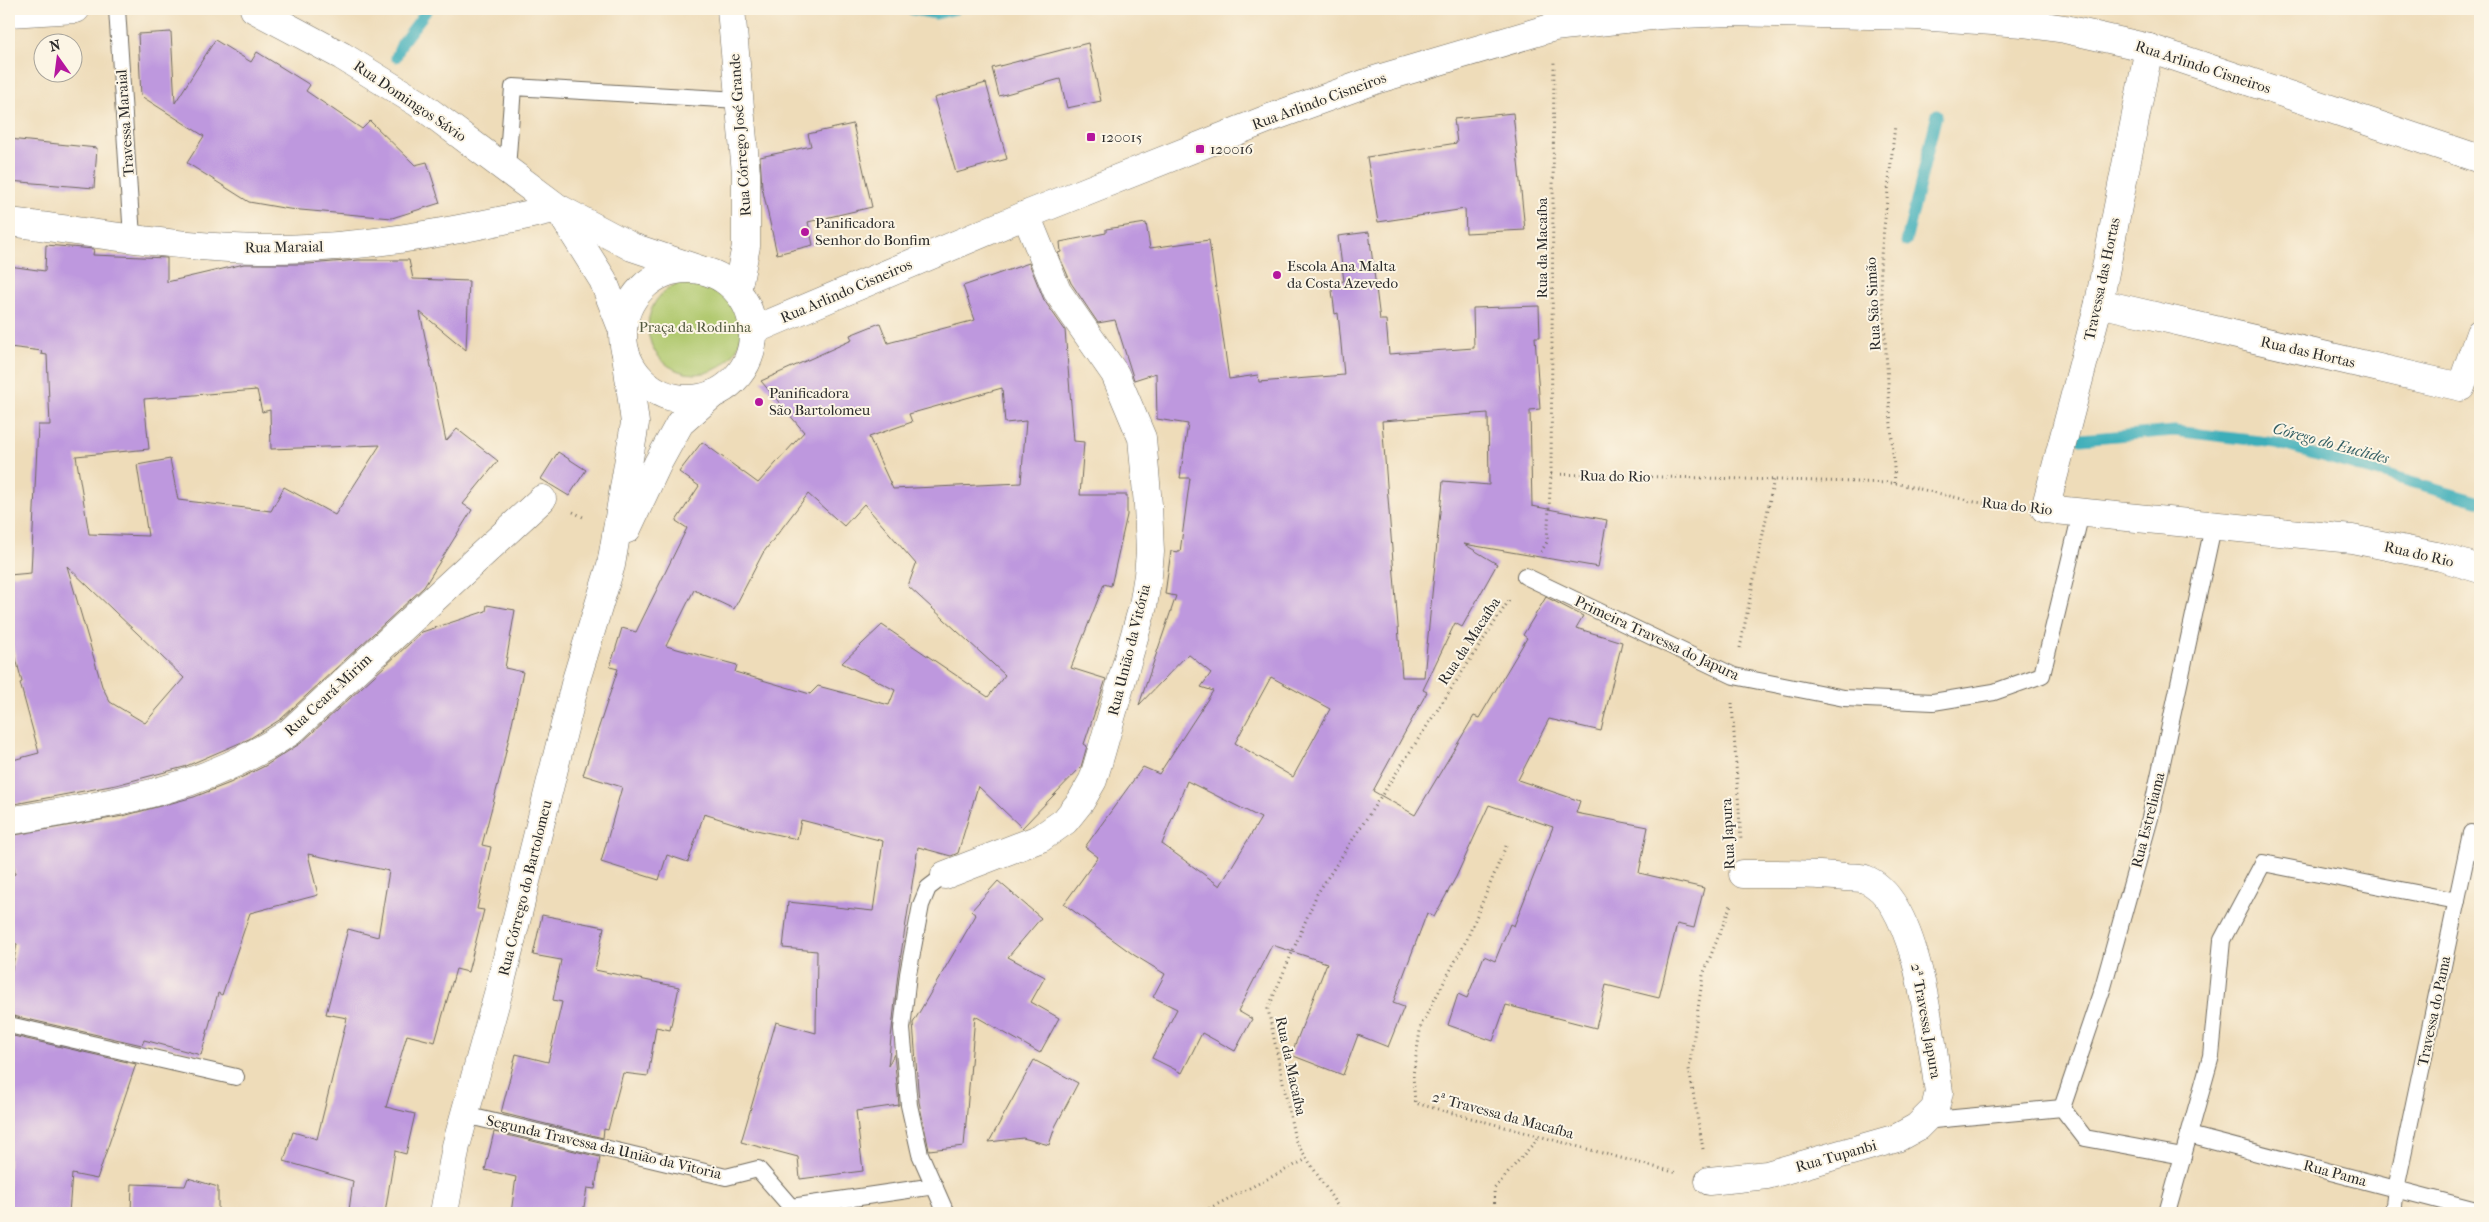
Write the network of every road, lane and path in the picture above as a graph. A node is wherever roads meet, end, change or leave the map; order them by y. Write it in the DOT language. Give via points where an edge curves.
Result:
graph roads {
  1 [pos="76,9"];
  2 [pos="117,9"];
  3 [pos="254,9"];
  4 [pos="731,9"];
  5 [pos="9,13"];
  6 [pos="1917,13"];
  7 [pos="1972,14"];
  8 [pos="1554,27"];
  9 [pos="2149,48"];
  10 [pos="739,100"];
  11 [pos="1895,125"];
  12 [pos="2480,159"];
  13 [pos="507,169"];
  14 [pos="558,208"];
  15 [pos="1026,215"];
  16 [pos="9,222"];
  17 [pos="132,237"];
  18 [pos="701,270"];
  19 [pos="737,291"];
  20 [pos="2099,303"];
  21 [pos="754,330"];
  22 [pos="2480,333"];
  23 [pos="625,342"];
  24 [pos="714,394"];
  25 [pos="1551,474"];
  26 [pos="1774,479"];
  27 [pos="1895,483"];
  28 [pos="542,499"];
  29 [pos="2045,509"];
  30 [pos="2081,513"];
  31 [pos="2212,527"];
  32 [pos="617,532"];
  33 [pos="611,564"];
  34 [pos="2480,569"];
  35 [pos="1525,576"];
  36 [pos="1734,676"];
  37 [pos="9,821"];
  38 [pos="2472,833"];
  39 [pos="1506,846"];
  40 [pos="1743,874"];
  41 [pos="945,875"];
  42 [pos="2457,901"];
  43 [pos="9,1025"];
  44 [pos="236,1077"];
  45 [pos="1940,1092"];
  46 [pos="2062,1108"];
  47 [pos="464,1115"];
  48 [pos="1923,1121"];
  49 [pos="2189,1135"];
  50 [pos="1540,1136"];
  51 [pos="2183,1156"];
  52 [pos="1307,1159"];
  53 [pos="1709,1182"];
  54 [pos="935,1186"];
  55 [pos="2396,1189"];
  56 [pos="2480,1211"];
  57 [pos="444,1213"];
  58 [pos="946,1213"];
  59 [pos="1200,1213"];
  60 [pos="1342,1213"];
  61 [pos="1495,1213"];
  62 [pos="2167,1213"];
  63 [pos="2393,1213"];
  1 -- 5 [label="street"];
  2 -- 17 [label="lane, Travessa Maraial"];
  3 -- 13 [label="street, Rua Domingos Sávio" via="342,56 410,98"];
  4 -- 10 [label="street, Rua Córrego José Grande"];
  6 -- 7 [label="street, Rua Arlindo Cisneiros"];
  6 -- 8 [label="street, Rua Arlindo Cisneiros" via="1729,12 1660,15"];
  7 -- 9 [label="street, Rua Arlindo Cisneiros" via="2065,29"];
  8 -- 15 [label="street, Rua Arlindo Cisneiros" via="1375,80"];
  8 -- 25 [label="path, Rua da Macaíba"];
  9 -- 12 [label="street, Rua Arlindo Cisneiros"];
  9 -- 20 [label="street, Travessa das Hortas"];
  10 -- 13 [label="lane" via="513,87"];
  10 -- 19 [label="street, Rua Córrego José Grande" via="747,210 746,246"];
  11 -- 27 [label="path, Rua São Simão" via="1880,265"];
  13 -- 14 [label="street, Rua Domingos Sávio"];
  14 -- 17 [label="street, Rua Maraial" via="480,226 400,239 306,248 218,247"];
  14 -- 18 [label="street, Rua Domingos Sávio" via="632,247"];
  14 -- 23 [label="street, Rua Domingos Sávio" via="604,280"];
  15 -- 21 [label="street, Rua Arlindo Cisneiros"];
  15 -- 41 [label="street, Rua União da Vitória" via="1057,291 1115,374 1142,438 1148,575 1143,606 1093,780 1081,801 1065,822 1041,838"];
  16 -- 17 [label="street, Rua Maraial"];
  18 -- 19 [label="street" via="721,278"];
  18 -- 23 [label="street" via="679,270 658,277 641,290 628,309"];
  19 -- 21 [label="street" via="749,310"];
  20 -- 22 [label="street, Rua das Hortas" via="2461,387"];
  20 -- 29 [label="street, Travessa das Hortas"];
  21 -- 24 [label="street" via="752,350 744,369 731,384"];
  23 -- 24 [label="street" via="636,374 653,389 675,398 694,399"];
  23 -- 32 [label="street, Rua Córrego do Bartolomeu" via="635,423"];
  24 -- 33 [label="street, Rua Córrego do Bartolomeu" via="686,417 676,430"];
  25 -- 26 [label="path, Rua do Rio"];
  25 -- 35 [label="path, Rua da Macaíba" via="1547,542"];
  26 -- 27 [label="path, Rua do Rio"];
  26 -- 36 [label="path, Rua Japura"];
  27 -- 29 [label="path, Rua do Rio" via="1975,502"];
  28 -- 32 [label="path"];
  28 -- 37 [label="street, Rua Ceará-Mirim" via="290,732 259,753 187,784 107,804"];
  29 -- 30 [label="street, Rua do Rio"];
  30 -- 31 [label="street, Rua do Rio"];
  30 -- 36 [label="lane, Primeira Travessa do Japura" via="2042,675 1994,692 1933,702 1844,698"];
  31 -- 34 [label="street, Rua do Rio" via="2352,539 2441,557"];
  31 -- 46 [label="lane, Rua Estreliama" via="2150,818 2104,987"];
  32 -- 33 [label="street, Rua Córrego do Bartolomeu"];
  33 -- 47 [label="street, Rua Córrego do Bartolomeu" via="576,680 500,990"];
  35 -- 36 [label="lane, Primeira Travessa do Japura"];
  35 -- 52 [label="path, Rua da Macaíba" via="1317,894 1268,1010 1295,1140"];
  36 -- 40 [label="path, Rua Japura" via="1731,692"];
  38 -- 42 [label="lane, Travessa do Pama"];
  39 -- 50 [label="path, 2ª Travessa da Macaíba" via="1467,939 1421,1025 1413,1075 1415,1103"];
  40 -- 45 [label="street, 2ª Travessa Japura" via="1833,875 1865,879 1886,895 1900,920 1920,971"];
  40 -- 53 [label="path, Rua Japura" via="1703,975 1689,1069"];
  41 -- 54 [label="lane" via="928,888 921,905 902,1029 909,1105 920,1154"];
  42 -- 49 [label="lane" via="2263,863 2222,940 2211,1056"];
  42 -- 55 [label="lane, Travessa do Pama"];
  43 -- 44 [label="lane"];
  45 -- 48 [label="street, Rua Tupanbi" via="1935,1109"];
  46 -- 48 [label="lane"];
  46 -- 51 [label="lane" via="2085,1138"];
  47 -- 54 [label="lane, Segunda Travessa da União da Vitoria" via="726,1177 758,1169 791,1207"];
  47 -- 57 [label="street, Rua Córrego do Bartolomeu"];
  48 -- 53 [label="street, Rua Tupanbi" via="1897,1138 1864,1149 1767,1175"];
  49 -- 51 [label="lane"];
  49 -- 55 [label="lane, Rua Pama"];
  50 -- 53 [label="path, 2ª Travessa da Macaíba"];
  50 -- 61 [label="path" via="1494,1189"];
  51 -- 62 [label="lane"];
  52 -- 59 [label="path"];
  52 -- 60 [label="path, Rua da Macaíba"];
  54 -- 58 [label="lane"];
  55 -- 56 [label="lane, Rua Pama"];
  55 -- 63 [label="lane, Travessa do Pama"];
}
